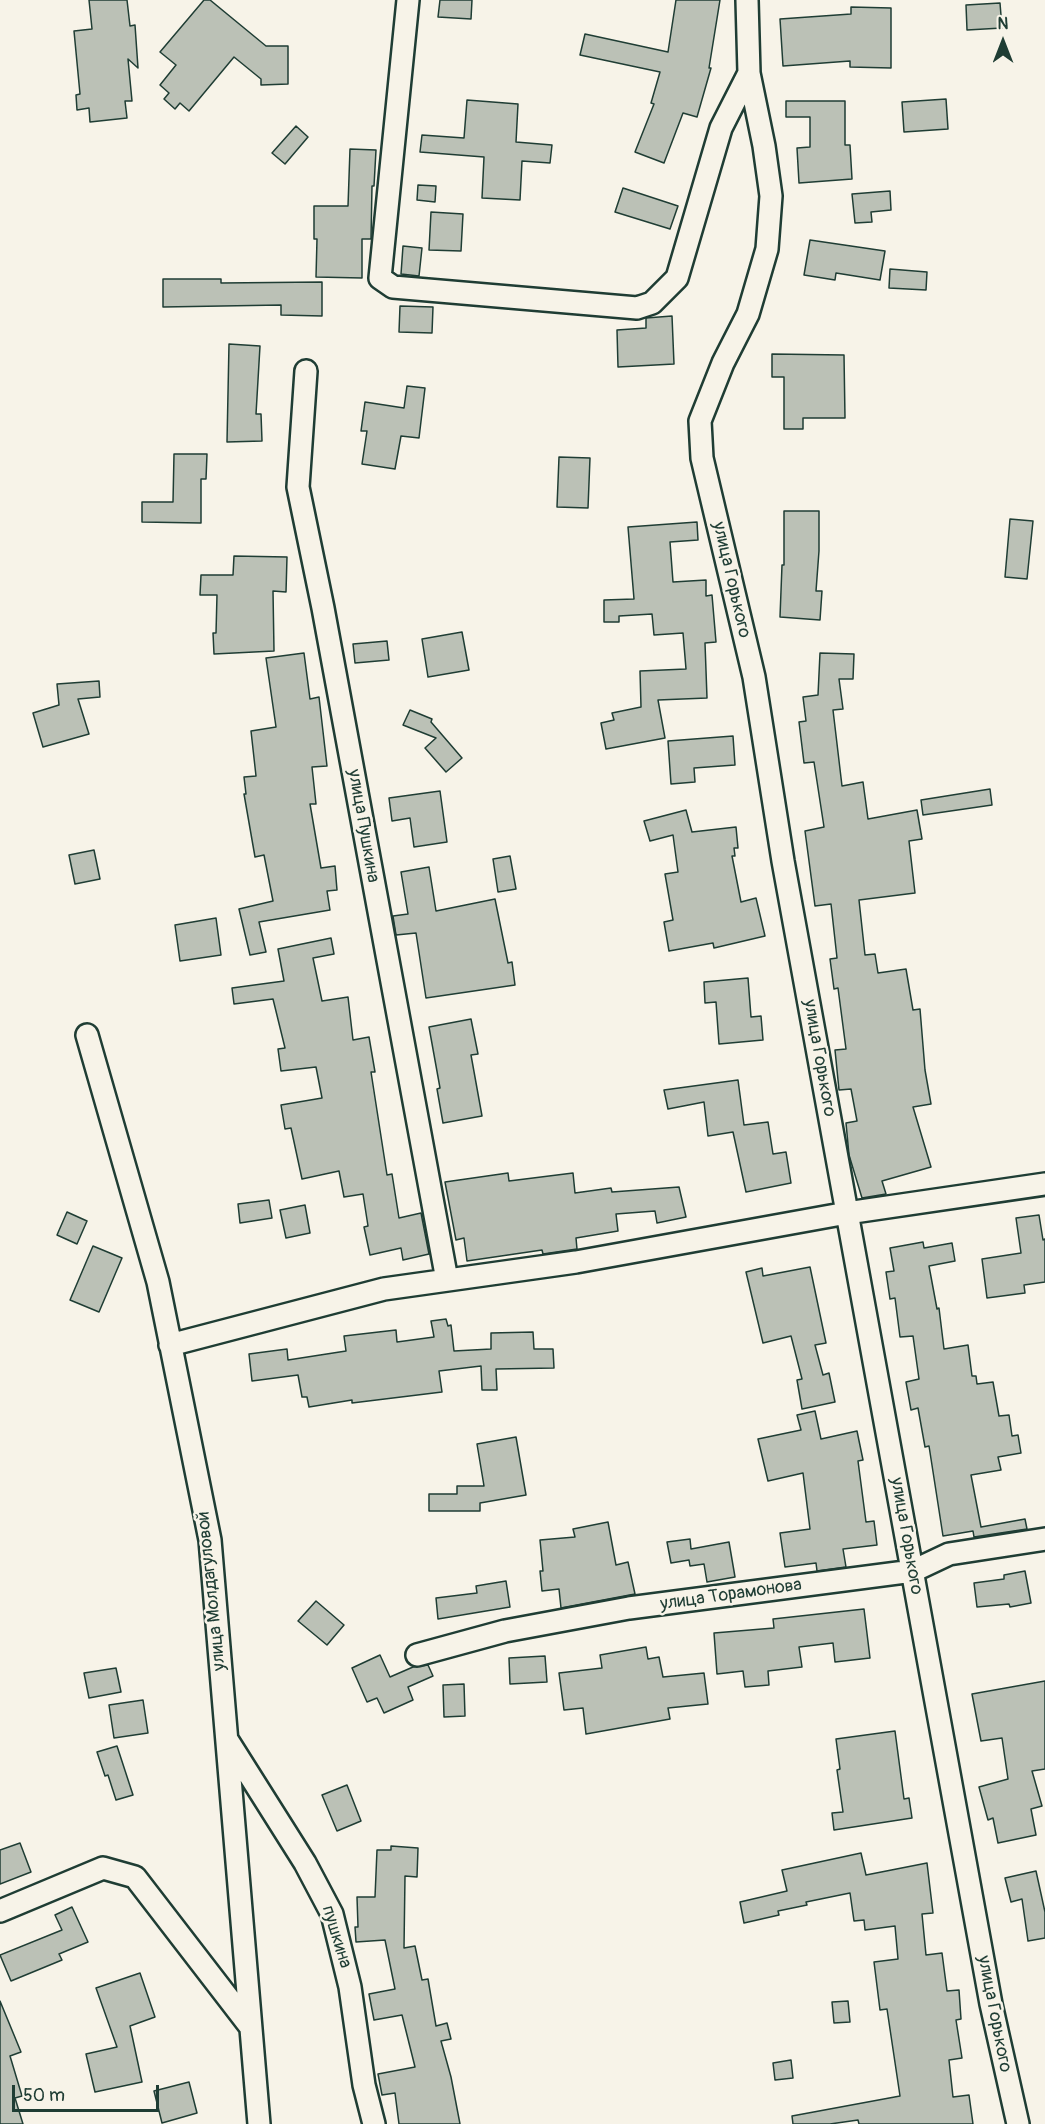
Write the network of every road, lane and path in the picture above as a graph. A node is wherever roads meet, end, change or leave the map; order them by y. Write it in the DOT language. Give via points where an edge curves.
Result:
graph roads {
  1 [pos="408,0"];
  2 [pos="751,0"];
  3 [pos="749,73"];
  4 [pos="306,371"];
  5 [pos="87,1035"];
  6 [pos="1045,1184"];
  7 [pos="847,1213"];
  8 [pos="447,1280"];
  9 [pos="170,1345"];
  10 [pos="1045,1539"];
  11 [pos="913,1571"];
  12 [pos="417,1655"];
  13 [pos="226,1738"];
  14 [pos="0,1911"];
  15 [pos="249,2025"];
  16 [pos="258,2124"];
  17 [pos="374,2124"];
  18 [pos="1018,2124"];
  1 -- 3 [label="street" via="380,278 393,287 637,308 652,303 677,278 721,128"];
  2 -- 3 [label="street, улица Горького"];
  3 -- 7 [label="street, улица Горького" via="771,196 767,249 748,314 700,421 702,458 754,677"];
  4 -- 8 [label="street, улица Пушкина" via="298,487"];
  5 -- 9 [label="street, улица Молдагуловой" via="158,1282"];
  6 -- 7 [label="street"];
  7 -- 8 [label="street" via="576,1262"];
  7 -- 11 [label="street, улица Горького"];
  8 -- 9 [label="street" via="384,1289"];
  9 -- 13 [label="street, улица Молдагуловой" via="210,1540"];
  10 -- 11 [label="street, улица Торамонова" via="949,1554"];
  11 -- 12 [label="street, улица Торамонова" via="629,1608 505,1631"];
  11 -- 18 [label="street, улица Горького" via="991,2004"];
  13 -- 15 [label="street, улица Молдагуловой"];
  13 -- 17 [label="street, пушкина" via="305,1863 332,1914 350,1987 364,2085"];
  14 -- 15 [label="street" via="103,1868 135,1878"];
  15 -- 16 [label="street, улица Молдагуловой"];
}
